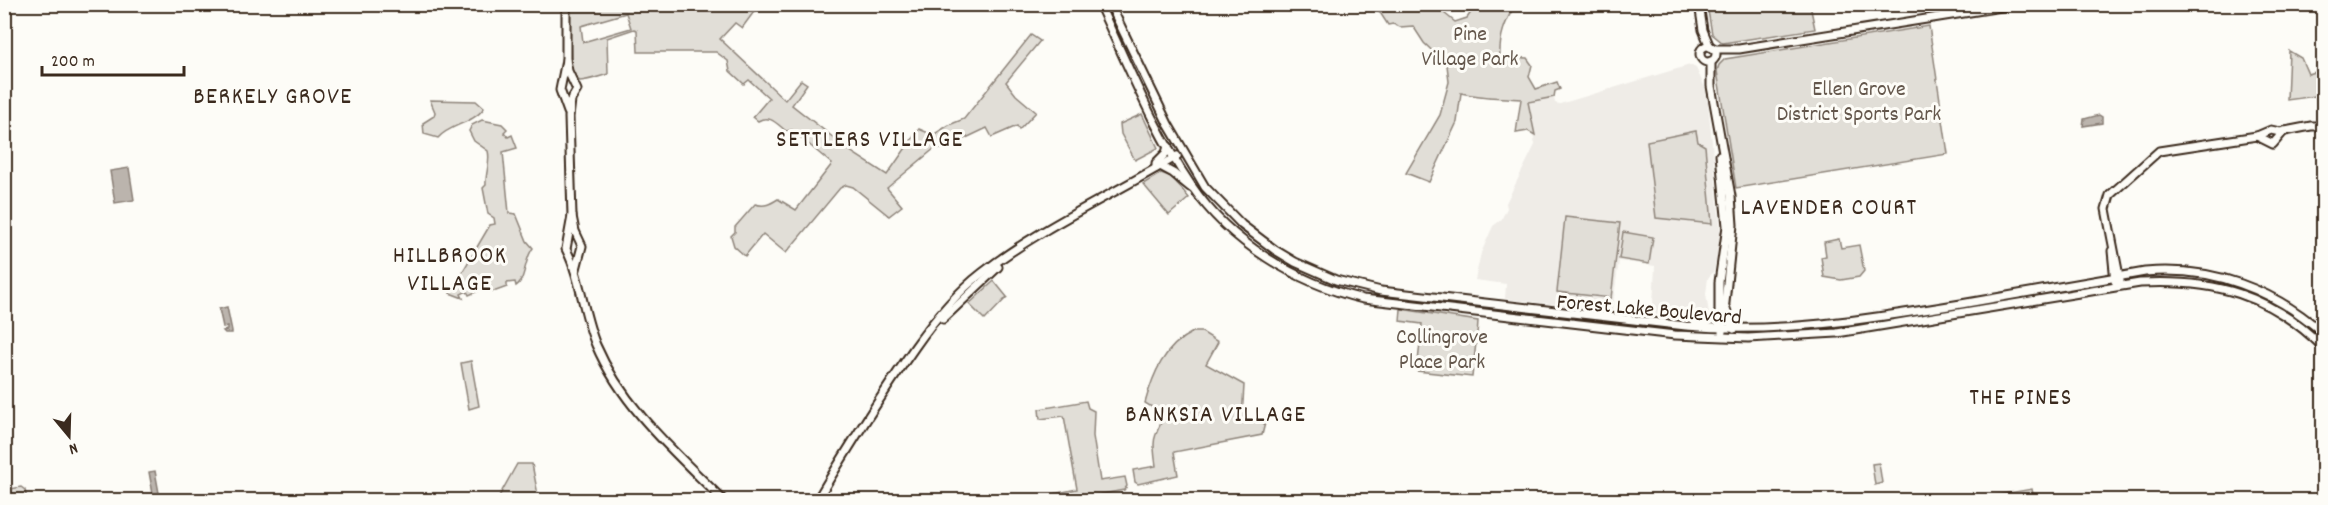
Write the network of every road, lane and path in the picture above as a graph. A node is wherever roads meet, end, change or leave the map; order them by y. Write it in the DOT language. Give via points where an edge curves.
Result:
graph roads {
  1 [pos="566,4"];
  2 [pos="1099,4"];
  3 [pos="1110,4"];
  4 [pos="1699,4"];
  5 [pos="2020,4"];
  6 [pos="1703,30"];
  7 [pos="1711,48"];
  8 [pos="1739,49"];
  9 [pos="1701,50"];
  10 [pos="566,60"];
  11 [pos="1702,60"];
  12 [pos="1712,60"];
  13 [pos="572,81"];
  14 [pos="562,84"];
  15 [pos="1711,86"];
  16 [pos="564,96"];
  17 [pos="573,96"];
  18 [pos="569,117"];
  19 [pos="2324,126"];
  20 [pos="2278,135"];
  21 [pos="2265,136"];
  22 [pos="1168,146"];
  23 [pos="1183,152"];
  24 [pos="1174,158"];
  25 [pos="1158,167"];
  26 [pos="1192,186"];
  27 [pos="1728,196"];
  28 [pos="572,216"];
  29 [pos="579,241"];
  30 [pos="568,242"];
  31 [pos="580,254"];
  32 [pos="570,255"];
  33 [pos="576,273"];
  34 [pos="2117,277"];
  35 [pos="2118,286"];
  36 [pos="1724,300"];
  37 [pos="1719,314"];
  38 [pos="1686,326"];
  39 [pos="1721,328"];
  40 [pos="1734,329"];
  41 [pos="2324,334"];
  42 [pos="1719,338"];
  43 [pos="2324,348"];
  44 [pos="723,501"];
  45 [pos="817,501"];
  1 -- 10 [label="main road"];
  2 -- 22 [label="main road, Forest Lake Boulevard"];
  3 -- 23 [label="main road, Forest Lake Boulevard"];
  4 -- 6 [label="main road"];
  5 -- 8 [label="main road"];
  6 -- 7 [label="main road"];
  6 -- 9 [label="main road"];
  7 -- 8 [label="main road"];
  7 -- 9 [label="main road"];
  7 -- 12 [label="main road" via="1715,53"];
  8 -- 12 [label="main road"];
  9 -- 11 [label="main road"];
  10 -- 13 [label="main road"];
  10 -- 14 [label="main road"];
  11 -- 12 [label="main road"];
  11 -- 15 [label="main road"];
  12 -- 15 [label="main road"];
  13 -- 14 [label="main road"];
  13 -- 17 [label="main road" via="577,90"];
  14 -- 16 [label="main road"];
  15 -- 27 [label="main road"];
  16 -- 17 [label="main road"];
  16 -- 18 [label="main road"];
  17 -- 18 [label="main road"];
  18 -- 28 [label="main road"];
  19 -- 20 [label="main road"];
  20 -- 21 [label="main road" via="2271,130"];
  20 -- 21 [label="main road" via="2273,144"];
  21 -- 34 [label="main road" via="2169,148 2154,154 2107,200"];
  22 -- 24 [label="main road, Forest Lake Boulevard"];
  22 -- 25 [label="main road" via="1156,163"];
  23 -- 24 [label="main road"];
  23 -- 38 [label="main road, Forest Lake Boulevard" via="1205,187 1242,225 1275,250 1336,280 1381,291"];
  24 -- 25 [label="main road"];
  24 -- 26 [label="main road, Forest Lake Boulevard"];
  25 -- 26 [label="main road"];
  25 -- 45 [label="main road" via="1024,245 981,273 952,300 880,397"];
  26 -- 42 [label="main road, Forest Lake Boulevard" via="1232,229 1267,257 1309,282 1338,293"];
  27 -- 36 [label="main road" via="1733,232"];
  27 -- 37 [label="main road"];
  28 -- 29 [label="main road"];
  28 -- 30 [label="main road"];
  29 -- 30 [label="main road"];
  29 -- 31 [label="main road"];
  30 -- 32 [label="main road" via="566,249"];
  31 -- 32 [label="main road"];
  31 -- 33 [label="main road"];
  32 -- 33 [label="main road"];
  33 -- 44 [label="main road" via="596,344 620,390 663,441"];
  34 -- 35 [label="main road"];
  34 -- 40 [label="main road, Forest Lake Boulevard" via="1845,322"];
  34 -- 41 [label="main road, Forest Lake Boulevard" via="2161,271 2220,277 2274,298"];
  35 -- 42 [label="main road, Forest Lake Boulevard" via="1837,333"];
  35 -- 43 [label="main road, Forest Lake Boulevard" via="2188,282 2236,291 2279,310"];
  36 -- 39 [label="main road"];
  36 -- 40 [label="main road"];
  37 -- 38 [label="main road" via="1712,320"];
  37 -- 39 [label="main road"];
  38 -- 39 [label="main road, Forest Lake Boulevard"];
  39 -- 40 [label="main road, Forest Lake Boulevard"];
  39 -- 42 [label="main road"];
}
